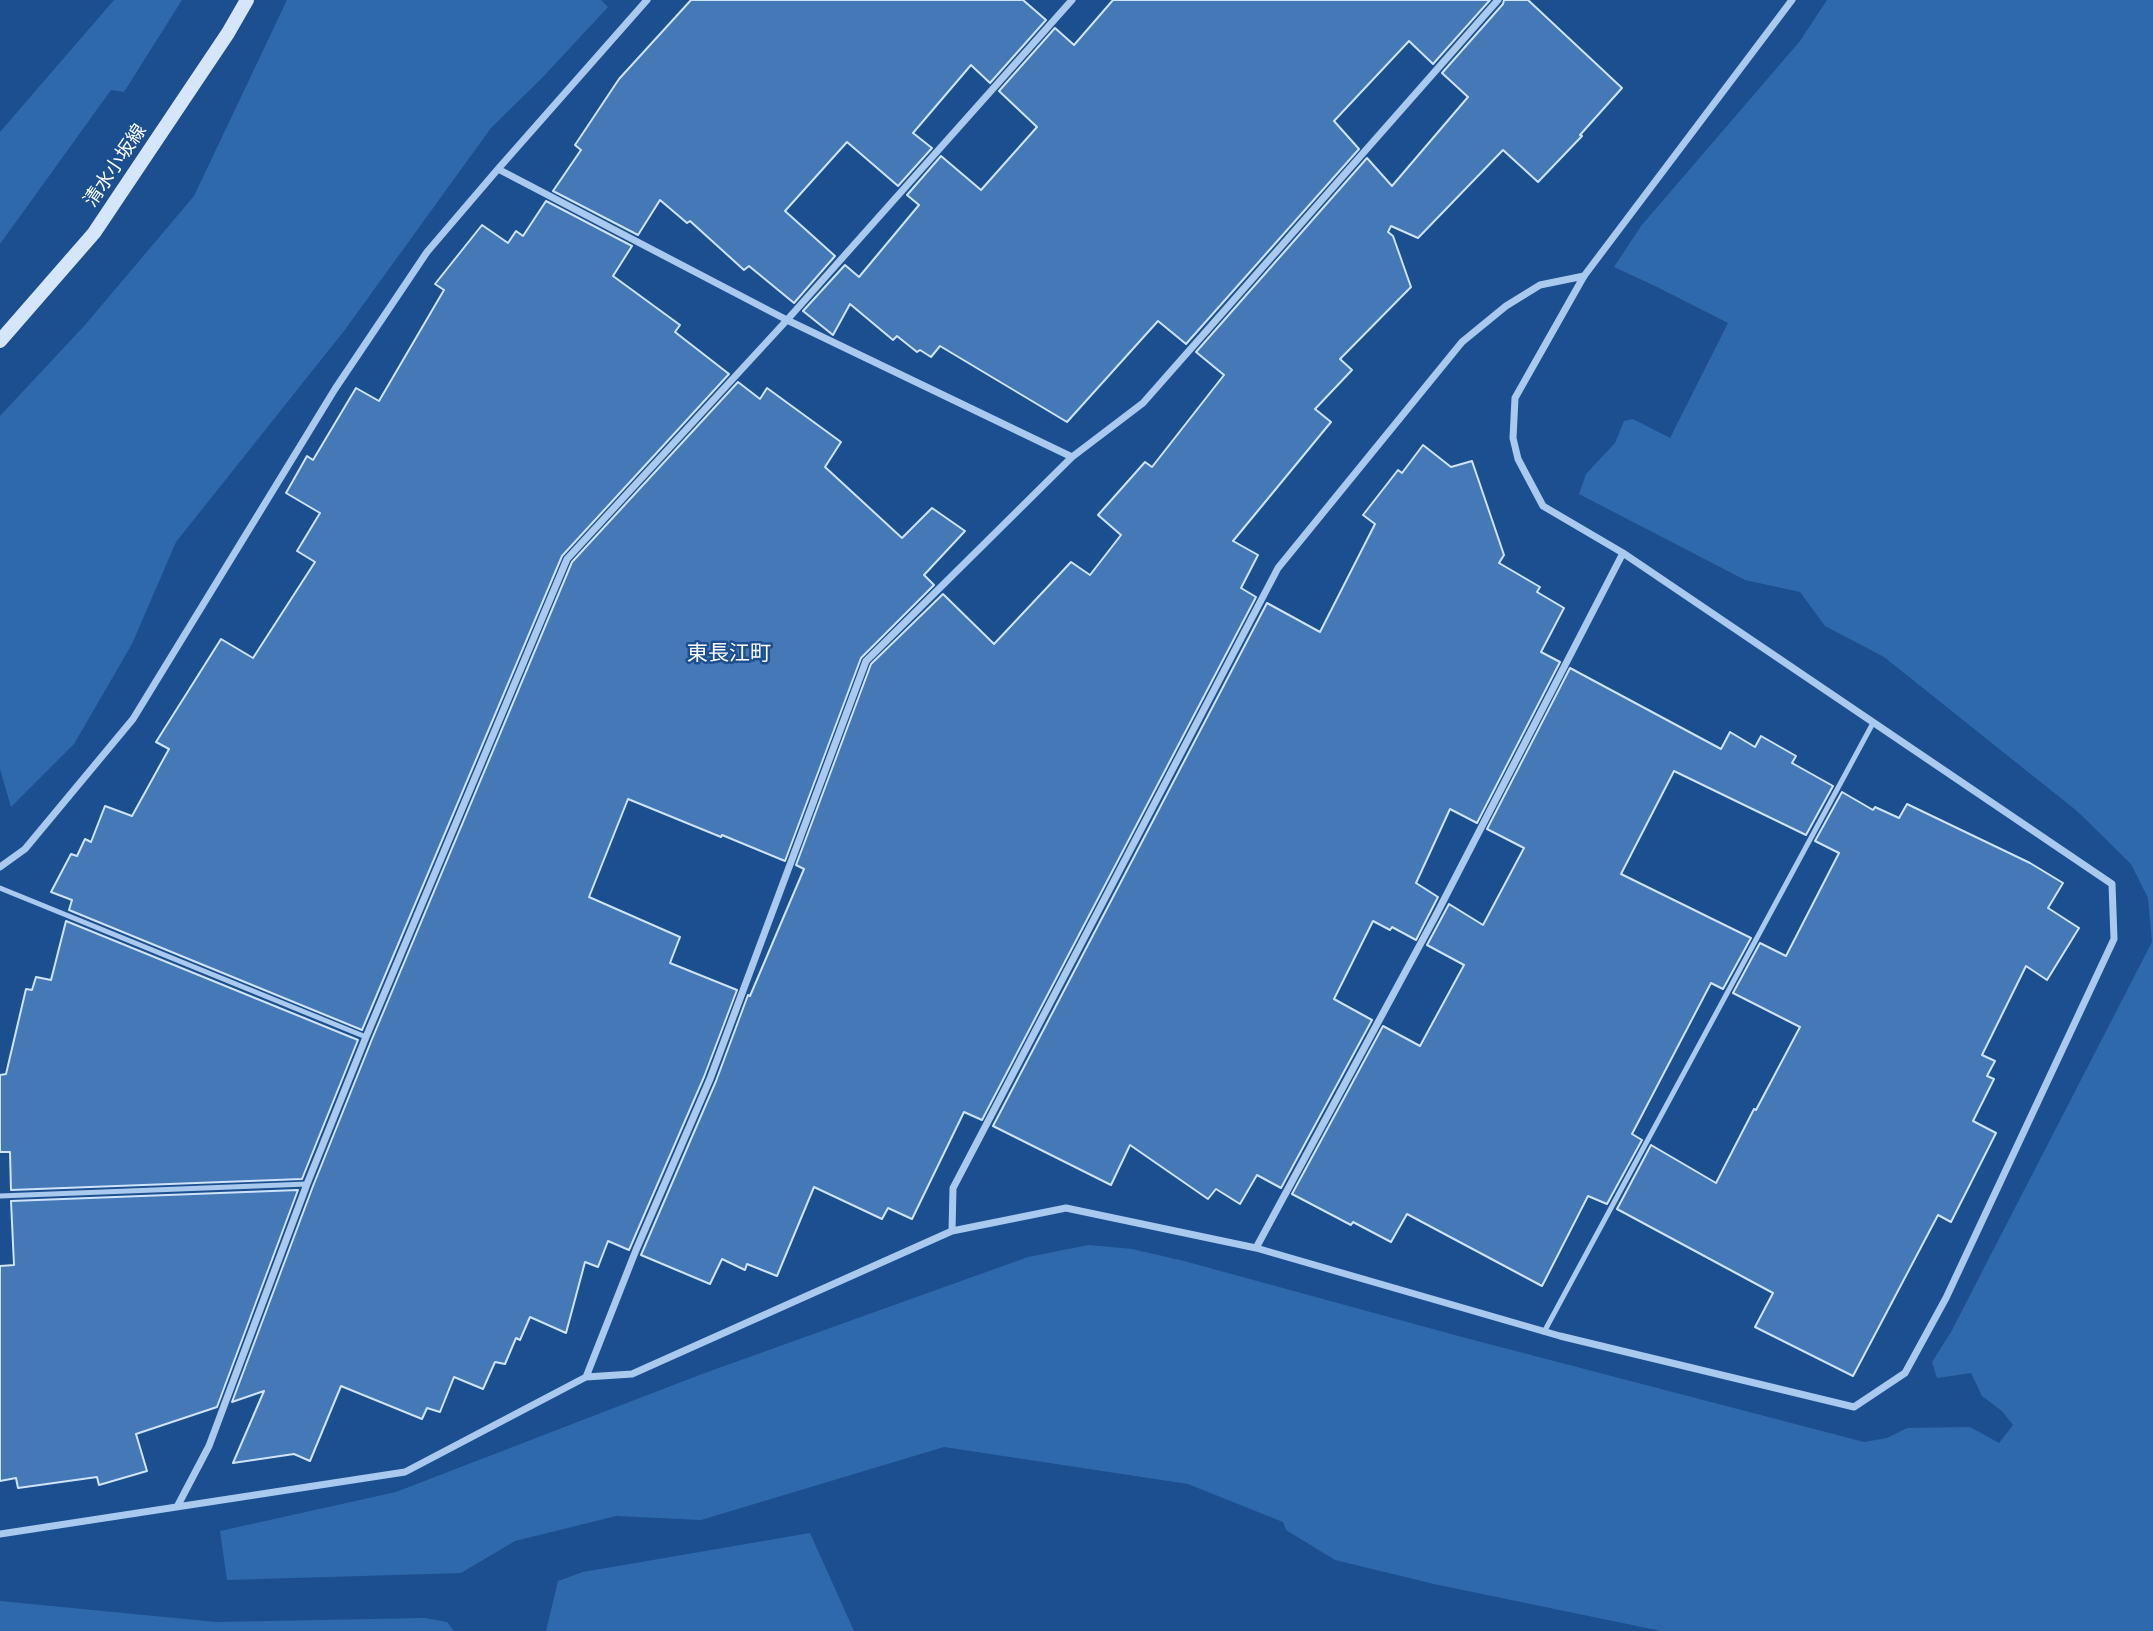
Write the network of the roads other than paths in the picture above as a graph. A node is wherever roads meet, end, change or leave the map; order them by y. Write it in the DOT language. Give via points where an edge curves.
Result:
graph roads {
  1 [pos="247,0"];
  2 [pos="647,0"];
  3 [pos="1072,0"];
  4 [pos="1498,0"];
  5 [pos="1792,0"];
  6 [pos="498,169"];
  7 [pos="1584,276"];
  8 [pos="788,320"];
  9 [pos="0,341"];
  10 [pos="1072,457"];
  11 [pos="1623,553"];
  12 [pos="1873,723"];
  13 [pos="0,867"];
  14 [pos="0,888"];
  15 [pos="366,1037"];
  16 [pos="307,1184"];
  17 [pos="0,1196"];
  18 [pos="953,1231"];
  19 [pos="1256,1248"];
  20 [pos="1544,1332"];
  21 [pos="586,1377"];
  22 [pos="178,1505"];
  23 [pos="0,1534"];
  1 -- 9 [label="main road, 清水小坂線" via="94,233"];
  2 -- 6 [label="street"];
  3 -- 8 [label="street"];
  4 -- 10 [label="street" via="1143,403"];
  5 -- 7 [label="street"];
  6 -- 8 [label="street"];
  6 -- 13 [label="street" via="427,252 335,389 134,719 25,849"];
  7 -- 11 [label="street" via="1515,398 1513,438 1518,459 1543,506"];
  7 -- 18 [label="street" via="1539,285 1462,342 1278,568 953,1188"];
  8 -- 10 [label="street"];
  8 -- 15 [label="street" via="567,559"];
  10 -- 21 [label="street" via="866,661 710,1079"];
  11 -- 12 [label="street"];
  11 -- 19 [label="street" via="1435,917"];
  12 -- 20 [label="lane"];
  12 -- 20 [label="street" via="2112,884 2114,939 1946,1298 1905,1373 1854,1407"];
  14 -- 15 [label="lane"];
  15 -- 16 [label="street"];
  16 -- 17 [label="lane"];
  16 -- 22 [label="street" via="209,1446"];
  18 -- 19 [label="street" via="1066,1208"];
  18 -- 21 [label="street" via="632,1374"];
  19 -- 20 [label="street"];
  21 -- 22 [label="street" via="405,1472"];
  22 -- 23 [label="street"];
}
